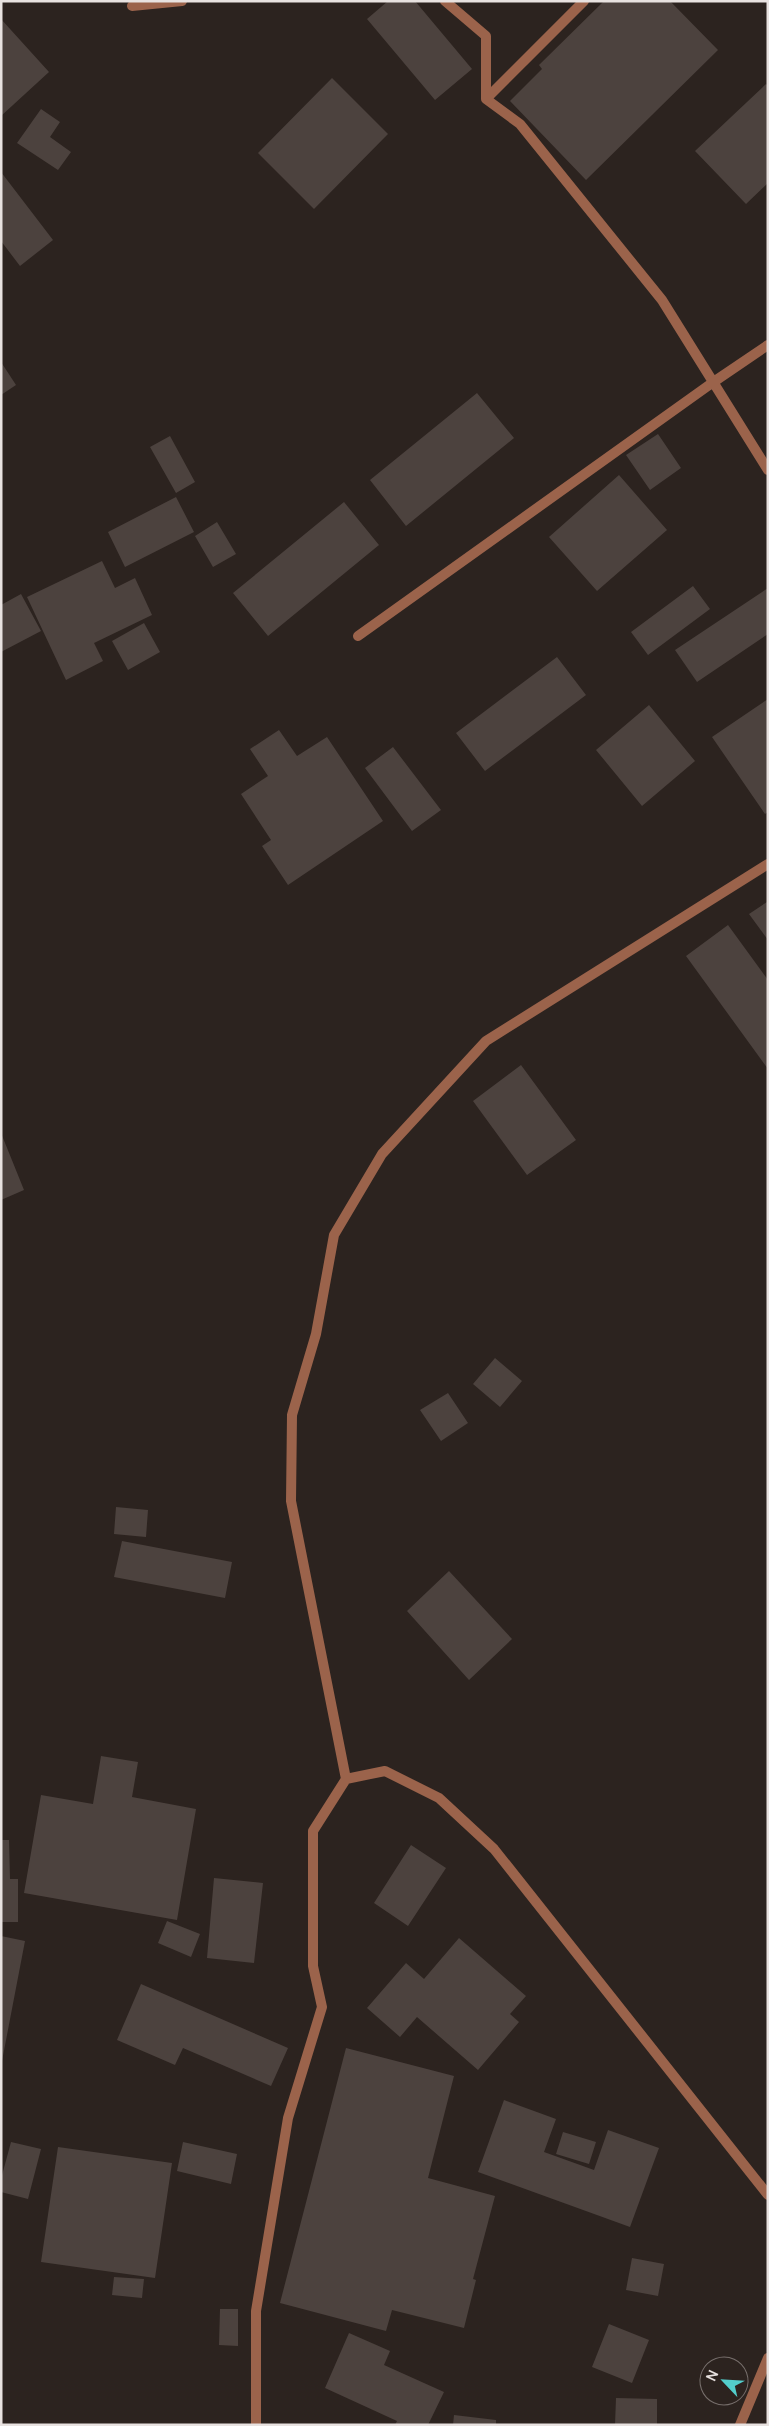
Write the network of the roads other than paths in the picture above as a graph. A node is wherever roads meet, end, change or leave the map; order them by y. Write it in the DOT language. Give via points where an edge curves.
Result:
graph roads {
  1 [pos="182,1"];
  2 [pos="445,1"];
  3 [pos="584,1"];
  4 [pos="132,6"];
  5 [pos="486,99"];
  6 [pos="768,346"];
  7 [pos="712,383"];
  8 [pos="768,470"];
  9 [pos="358,636"];
  10 [pos="768,864"];
  11 [pos="346,1779"];
  12 [pos="768,2195"];
  13 [pos="768,2358"];
  14 [pos="256,2425"];
  15 [pos="740,2425"];
  1 -- 4 [label="street"];
  2 -- 5 [label="street" via="486,36"];
  3 -- 5 [label="street"];
  5 -- 7 [label="street" via="520,124 662,300"];
  6 -- 7 [label="street"];
  7 -- 8 [label="street"];
  7 -- 9 [label="street"];
  10 -- 11 [label="street" via="486,1041 382,1154 334,1235 316,1334 292,1415 290,1502"];
  11 -- 12 [label="street" via="385,1771 439,1798 494,1849"];
  11 -- 14 [label="street" via="313,1831 313,1966 322,2007 288,2118 256,2311"];
  13 -- 15 [label="street"];
}
